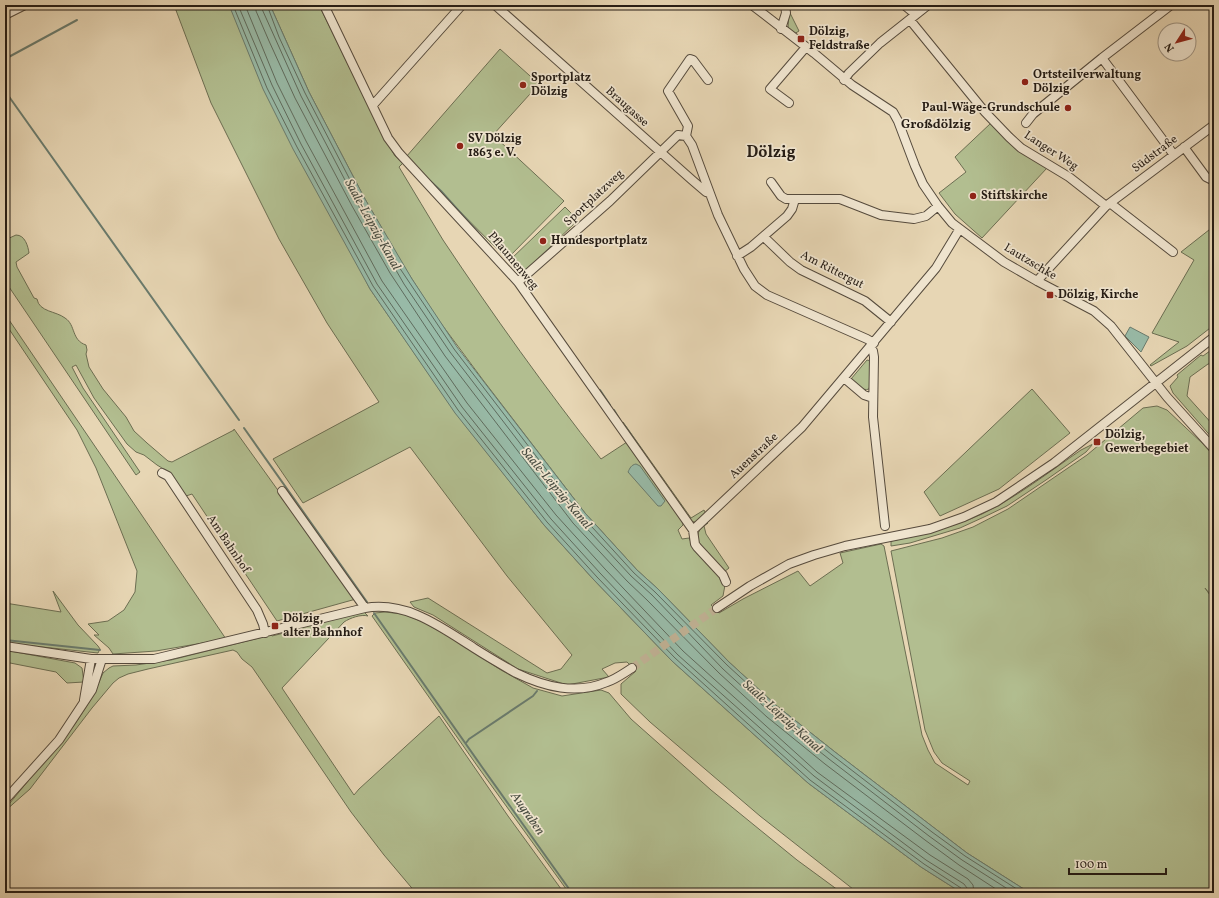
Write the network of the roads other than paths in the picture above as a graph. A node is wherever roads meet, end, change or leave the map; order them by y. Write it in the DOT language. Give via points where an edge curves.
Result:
graph roads {
  1 [pos="25,5"];
  2 [pos="324,5"];
  3 [pos="462,5"];
  4 [pos="495,5"];
  5 [pos="752,5"];
  6 [pos="785,5"];
  7 [pos="904,5"];
  8 [pos="928,5"];
  9 [pos="1171,5"];
  10 [pos="5,15"];
  11 [pos="913,17"];
  12 [pos="781,29"];
  13 [pos="806,47"];
  14 [pos="1102,58"];
  15 [pos="708,80"];
  16 [pos="844,80"];
  17 [pos="789,103"];
  18 [pos="373,105"];
  19 [pos="1026,123"];
  20 [pos="1214,125"];
  21 [pos="686,136"];
  22 [pos="1184,147"];
  23 [pos="660,152"];
  24 [pos="1174,155"];
  25 [pos="1214,177"];
  26 [pos="771,182"];
  27 [pos="709,193"];
  28 [pos="795,199"];
  29 [pos="1108,205"];
  30 [pos="938,206"];
  31 [pos="959,230"];
  32 [pos="764,237"];
  33 [pos="1173,252"];
  34 [pos="737,256"];
  35 [pos="1037,281"];
  36 [pos="518,282"];
  37 [pos="892,322"];
  38 [pos="1214,337"];
  39 [pos="872,345"];
  40 [pos="844,378"];
  41 [pos="1155,383"];
  42 [pos="873,398"];
  43 [pos="1214,449"];
  44 [pos="162,473"];
  45 [pos="282,491"];
  46 [pos="884,526"];
  47 [pos="693,530"];
  48 [pos="726,582"];
  49 [pos="365,608"];
  50 [pos="717,608"];
  51 [pos="265,633"];
  52 [pos="5,646"];
  53 [pos="91,659"];
  54 [pos="102,659"];
  55 [pos="632,668"];
  56 [pos="84,701"];
  57 [pos="5,800"];
  1 -- 10 [label="street"];
  2 -- 18 [label="street, Pflaumenweg"];
  3 -- 18 [label="street"];
  4 -- 23 [label="street, Braugasse"];
  5 -- 12 [label="street, Lautzschke"];
  6 -- 12 [label="street" via="785,19"];
  7 -- 11 [label="street, Langer Weg"];
  8 -- 11 [label="street"];
  9 -- 14 [label="street"];
  11 -- 16 [label="street" via="880,43"];
  11 -- 29 [label="street, Langer Weg" via="985,112 1009,137 1021,148 1069,176"];
  12 -- 13 [label="street, Lautzschke"];
  13 -- 16 [label="street, Lautzschke"];
  13 -- 17 [label="street" via="770,89"];
  14 -- 19 [label="street" via="1033,114"];
  14 -- 24 [label="street"];
  15 -- 21 [label="street" via="694,60 690,60 668,91 688,126"];
  16 -- 30 [label="street, Lautzschke" via="893,112 919,175"];
  18 -- 36 [label="street, Pflaumenweg" via="398,153"];
  20 -- 22 [label="street, Südstraße"];
  21 -- 23 [label="street, Sportplatzweg" via="678,135"];
  21 -- 27 [label="street, Braugasse" via="692,145"];
  22 -- 24 [label="street, Südstraße"];
  22 -- 25 [label="street" via="1206,177"];
  23 -- 27 [label="street, Braugasse"];
  23 -- 36 [label="street, Sportplatzweg" via="610,201"];
  24 -- 29 [label="street, Südstraße"];
  26 -- 28 [label="street" via="781,196"];
  27 -- 34 [label="street, Braugasse"];
  28 -- 30 [label="street" via="840,200 881,215 914,219 926,216"];
  28 -- 32 [label="street" via="787,216"];
  29 -- 33 [label="street"];
  29 -- 35 [label="street, Südstraße"];
  30 -- 31 [label="street, Lautzschke"];
  31 -- 35 [label="street, Lautzschke"];
  31 -- 37 [label="street, Auenstraße" via="936,268"];
  32 -- 34 [label="street"];
  32 -- 37 [label="street, Am Rittergut" via="801,270 865,301"];
  34 -- 39 [label="street, Braugasse" via="751,281 767,296 867,339"];
  35 -- 41 [label="street, Lautzschke" via="1101,316"];
  36 -- 47 [label="street, Pflaumenweg"];
  37 -- 39 [label="street, Auenstraße"];
  38 -- 41 [label="street"];
  39 -- 40 [label="street, Auenstraße"];
  39 -- 42 [label="street"];
  40 -- 42 [label="street" via="864,395"];
  40 -- 47 [label="street, Auenstraße" via="802,427"];
  41 -- 43 [label="street, Lautzschke"];
  41 -- 50 [label="street" via="1054,463 996,502 930,529 845,546 795,562 750,586"];
  42 -- 46 [label="street"];
  44 -- 51 [label="street, Am Bahnhof" via="168,476 257,610"];
  45 -- 49 [label="street"];
  47 -- 48 [label="street" via="695,544 723,575"];
  49 -- 51 [label="street"];
  49 -- 55 [label="street" via="388,607 413,613 442,627 516,673 538,683 559,688 596,686"];
  51 -- 54 [label="street" via="154,659"];
  52 -- 53 [label="street"];
  53 -- 54 [label="street"];
  53 -- 56 [label="street"];
  54 -- 56 [label="street" via="92,690"];
  56 -- 57 [label="street" via="58,740"];
}
